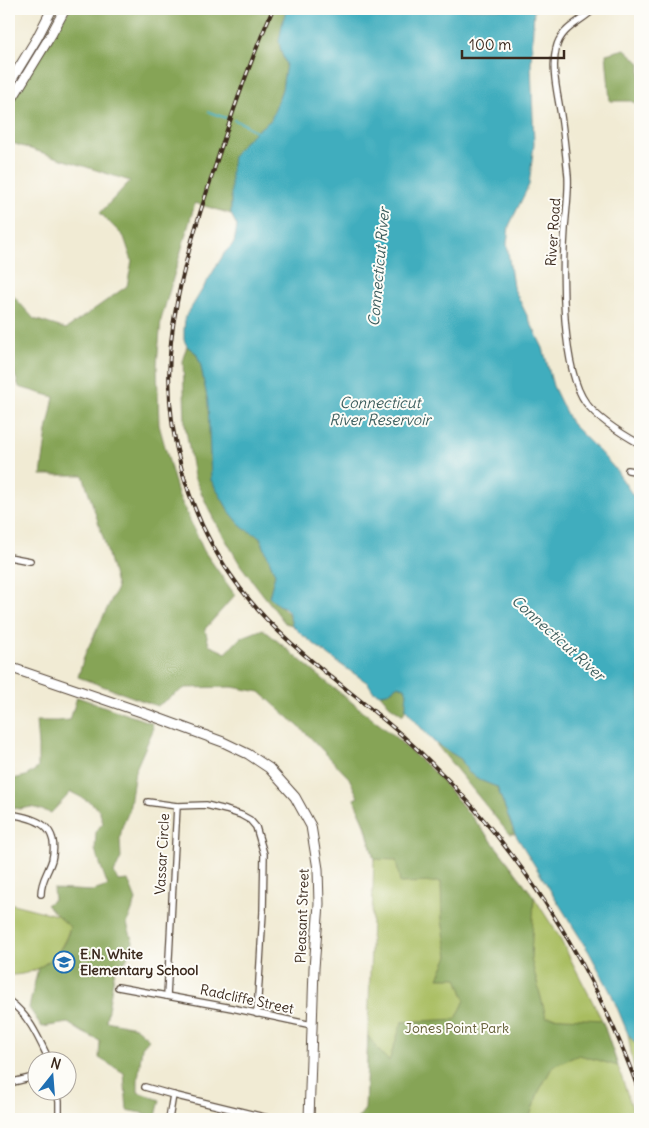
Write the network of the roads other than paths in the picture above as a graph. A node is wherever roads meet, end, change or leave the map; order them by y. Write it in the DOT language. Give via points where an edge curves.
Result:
graph roads {
  1 [pos="52,9"];
  2 [pos="65,9"];
  3 [pos="594,9"];
  4 [pos="9,84"];
  5 [pos="9,104"];
  6 [pos="640,444"];
  7 [pos="628,470"];
  8 [pos="640,472"];
  9 [pos="9,557"];
  10 [pos="30,561"];
  11 [pos="9,667"];
  12 [pos="148,802"];
  13 [pos="177,806"];
  14 [pos="9,814"];
  15 [pos="41,894"];
  16 [pos="118,987"];
  17 [pos="167,996"];
  18 [pos="9,1002"];
  19 [pos="257,1014"];
  20 [pos="312,1025"];
  21 [pos="44,1050"];
  22 [pos="28,1078"];
  23 [pos="9,1083"];
  24 [pos="145,1087"];
  25 [pos="173,1095"];
  26 [pos="59,1100"];
  27 [pos="59,1119"];
  28 [pos="169,1119"];
  29 [pos="272,1119"];
  30 [pos="309,1119"];
  1 -- 4 [label="street"];
  2 -- 5 [label="street"];
  3 -- 6 [label="street, River Road" via="561,36 556,48 554,74 569,190 563,274 565,321 576,384 586,403 605,421"];
  7 -- 8 [label="street"];
  9 -- 10 [label="street"];
  11 -- 20 [label="street, Pleasant Street" via="223,742 269,768 295,797 311,826 318,868"];
  12 -- 13 [label="street"];
  13 -- 17 [label="street, Vassar Circle"];
  13 -- 19 [label="street, Vassar Circle" via="206,805 226,810 250,820 256,827 264,854"];
  14 -- 15 [label="street" via="37,821 48,828 53,844 52,861 41,885"];
  16 -- 17 [label="street, Radcliffe Street"];
  17 -- 19 [label="street, Radcliffe Street"];
  18 -- 21 [label="street" via="30,1023"];
  19 -- 20 [label="street, Radcliffe Street"];
  20 -- 30 [label="street, Pleasant Street"];
  22 -- 23 [label="street"];
  24 -- 25 [label="street"];
  25 -- 28 [label="street"];
  25 -- 29 [label="street"];
  26 -- 27 [label="street"];
}
